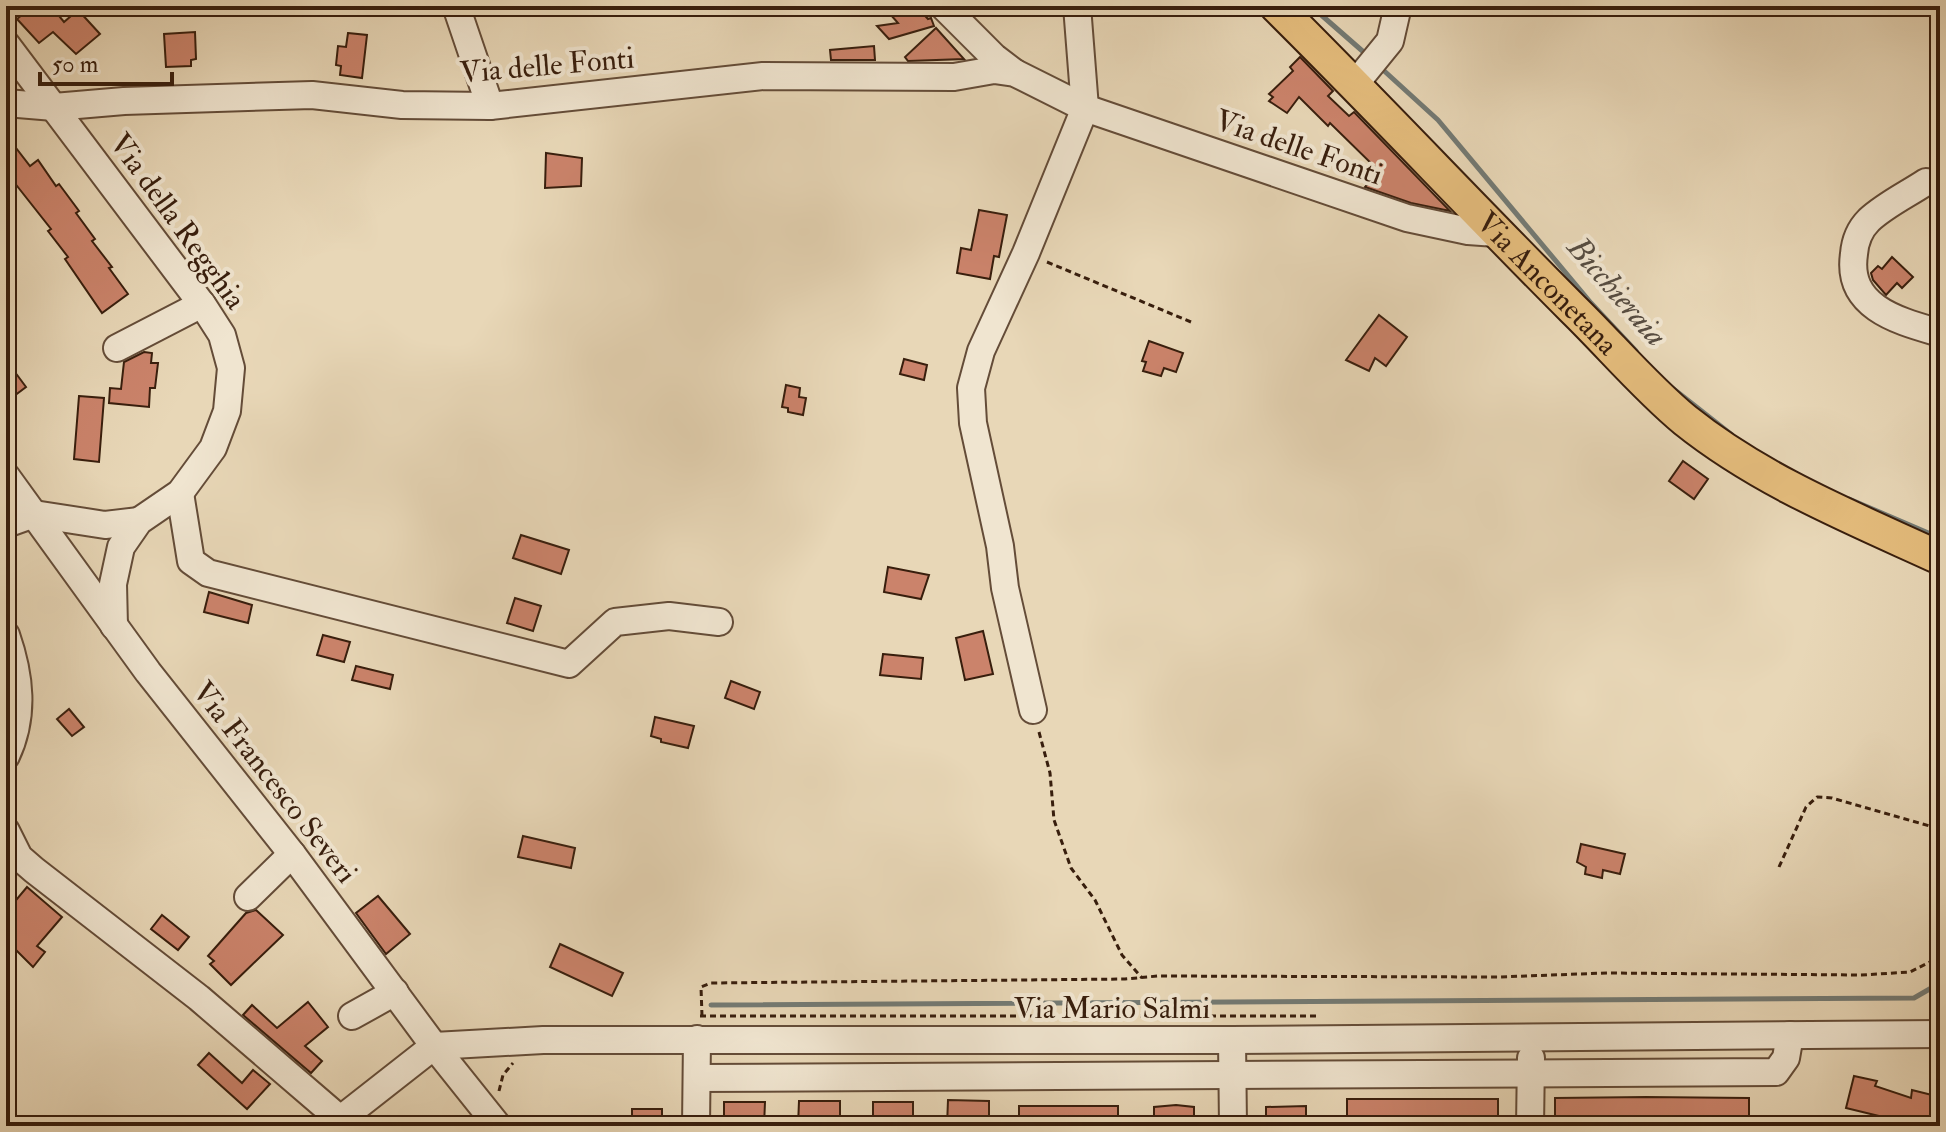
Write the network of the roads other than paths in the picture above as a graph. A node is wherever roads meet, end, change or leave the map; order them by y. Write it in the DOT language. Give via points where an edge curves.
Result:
graph roads {
  1 [pos="456,6"];
  2 [pos="943,6"];
  3 [pos="1077,6"];
  4 [pos="1276,6"];
  5 [pos="1398,6"];
  6 [pos="6,44"];
  7 [pos="1015,73"];
  8 [pos="1360,78"];
  9 [pos="6,103"];
  10 [pos="490,106"];
  11 [pos="54,107"];
  12 [pos="1085,108"];
  13 [pos="1926,182"];
  14 [pos="1496,233"];
  15 [pos="202,304"];
  16 [pos="1940,333"];
  17 [pos="117,348"];
  18 [pos="6,476"];
  19 [pos="180,493"];
  20 [pos="34,514"];
  21 [pos="139,521"];
  22 [pos="6,524"];
  23 [pos="105,525"];
  24 [pos="121,547"];
  25 [pos="1940,558"];
  26 [pos="70,567"];
  27 [pos="719,622"];
  28 [pos="114,626"];
  29 [pos="6,635"];
  30 [pos="1036,720"];
  31 [pos="6,756"];
  32 [pos="6,831"];
  33 [pos="292,854"];
  34 [pos="248,897"];
  35 [pos="395,992"];
  36 [pos="352,1016"];
  37 [pos="700,1027"];
  38 [pos="1940,1034"];
  39 [pos="1790,1035"];
  40 [pos="1532,1037"];
  41 [pos="1232,1040"];
  42 [pos="434,1046"];
  43 [pos="1531,1075"];
  44 [pos="1233,1076"];
  45 [pos="697,1078"];
  46 [pos="337,1123"];
  47 [pos="498,1126"];
  48 [pos="696,1126"];
  49 [pos="1233,1126"];
  50 [pos="1530,1126"];
  1 -- 10 [label="street"];
  2 -- 7 [label="street"];
  3 -- 12 [label="street"];
  4 -- 8 [label="main road, Via Anconetana"];
  5 -- 8 [label="street" via="1387,45"];
  6 -- 11 [label="street, Via della Regghia"];
  7 -- 10 [label="street, Via delle Fonti" via="763,76"];
  7 -- 12 [label="street, Via delle Fonti"];
  8 -- 14 [label="main road, Via Anconetana"];
  9 -- 11 [label="street, Via delle Fonti"];
  10 -- 11 [label="street, Via delle Fonti" via="402,105 312,95"];
  11 -- 15 [label="street, Via della Regghia"];
  12 -- 14 [label="street, Via delle Fonti" via="1407,218"];
  12 -- 30 [label="street" via="981,351 971,388 1005,588"];
  13 -- 16 [label="street" via="1869,220 1856,238 1852,263 1855,283 1873,306"];
  14 -- 25 [label="main road, Via Anconetana" via="1684,419 1806,496"];
  15 -- 17 [label="street"];
  15 -- 19 [label="street, Via della Regghia" via="222,335 231,368 227,411 213,448"];
  18 -- 20 [label="street, Via Francesco Severi"];
  19 -- 21 [label="street, Via della Regghia"];
  19 -- 27 [label="street" via="191,561 208,573 569,664 615,622 669,616"];
  20 -- 22 [label="street"];
  20 -- 23 [label="street, Via della Regghia"];
  20 -- 26 [label="street, Via Francesco Severi"];
  21 -- 23 [label="street, Via della Regghia"];
  21 -- 24 [label="street, Via della Regghia"];
  23 -- 26 [label="street" via="88,535"];
  24 -- 26 [label="street, Via della Regghia"];
  24 -- 28 [label="street, Via della Regghia" via="113,584"];
  26 -- 28 [label="street, Via Francesco Severi"];
  28 -- 33 [label="street, Via Francesco Severi"];
  29 -- 31 [label="street" via="17,668 19,708"];
  32 -- 46 [label="street" via="19,857 199,998"];
  33 -- 34 [label="street"];
  33 -- 35 [label="street, Via Francesco Severi"];
  35 -- 36 [label="street"];
  35 -- 42 [label="street, Via Francesco Severi"];
  37 -- 41 [label="street, Via Mario Salmi"];
  37 -- 42 [label="street, Via Mario Salmi"];
  37 -- 45 [label="street"];
  38 -- 39 [label="street, Via Mario Salmi"];
  39 -- 40 [label="street, Via Mario Salmi"];
  39 -- 43 [label="street" via="1786,1058 1776,1072"];
  40 -- 41 [label="street, Via Mario Salmi"];
  40 -- 43 [label="street"];
  41 -- 44 [label="street"];
  42 -- 46 [label="street"];
  42 -- 47 [label="street, Via Francesco Severi"];
  43 -- 44 [label="street"];
  43 -- 50 [label="street"];
  44 -- 45 [label="street"];
  44 -- 49 [label="street"];
  45 -- 48 [label="street"];
}
